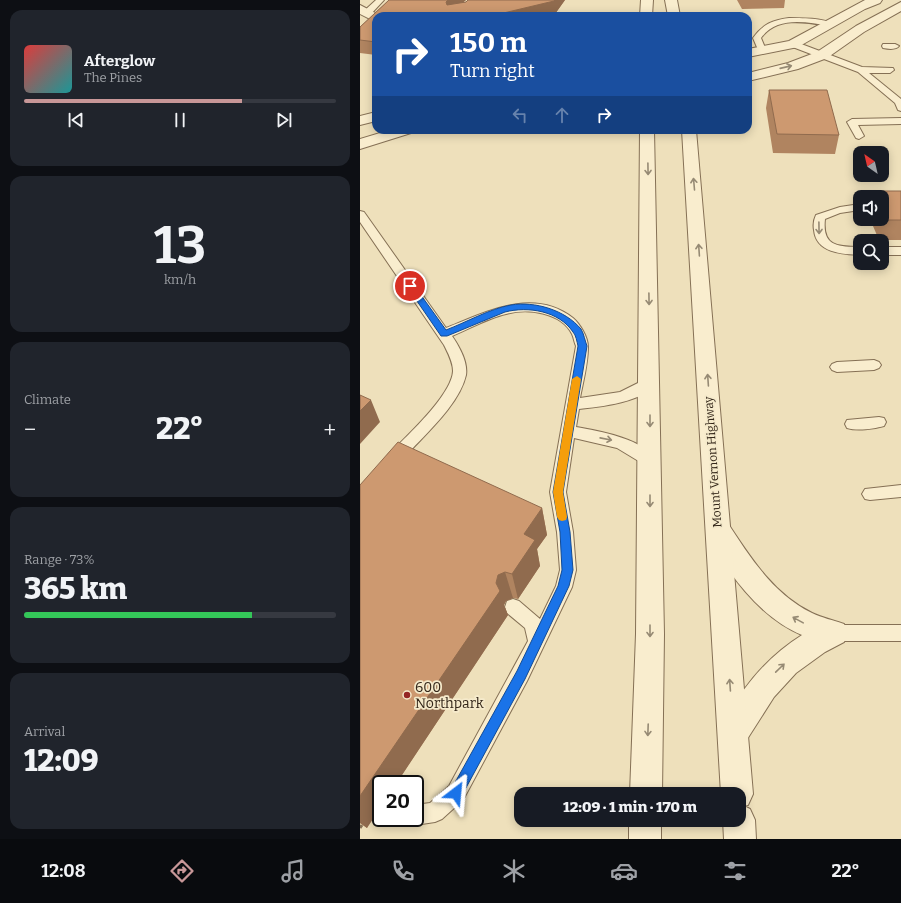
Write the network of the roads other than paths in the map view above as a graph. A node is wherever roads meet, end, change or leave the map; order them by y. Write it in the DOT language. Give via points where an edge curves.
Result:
graph roads {
  1 [pos="380,0"];
  2 [pos="647,0"];
  3 [pos="671,0"];
  4 [pos="876,0"];
  5 [pos="901,6"];
  6 [pos="646,12"];
  7 [pos="673,12"];
  8 [pos="369,16"];
  9 [pos="829,24"];
  10 [pos="793,44"];
  11 [pos="886,46"];
  12 [pos="895,46"];
  13 [pos="762,50"];
  14 [pos="752,52"];
  15 [pos="822,55"];
  16 [pos="866,60"];
  17 [pos="857,69"];
  18 [pos="890,70"];
  19 [pos="752,76"];
  20 [pos="890,94"];
  21 [pos="901,94"];
  22 [pos="901,108"];
  23 [pos="372,117"];
  24 [pos="360,121"];
  25 [pos="901,121"];
  26 [pos="393,134"];
  27 [pos="647,134"];
  28 [pos="689,134"];
  29 [pos="859,136"];
  30 [pos="360,144"];
  31 [pos="853,208"];
  32 [pos="360,214"];
  33 [pos="853,250"];
  34 [pos="889,253"];
  35 [pos="900,256"];
  36 [pos="444,334"];
  37 [pos="874,365"];
  38 [pos="837,367"];
  39 [pos="650,382"];
  40 [pos="572,404"];
  41 [pos="880,422"];
  42 [pos="852,424"];
  43 [pos="568,431"];
  44 [pos="650,462"];
  45 [pos="387,467"];
  46 [pos="901,491"];
  47 [pos="870,494"];
  48 [pos="718,530"];
  49 [pos="513,607"];
  50 [pos="834,633"];
  51 [pos="901,633"];
  52 [pos="537,641"];
  53 [pos="734,734"];
  54 [pos="646,787"];
  55 [pos="737,787"];
  56 [pos="424,814"];
  57 [pos="645,827"];
  58 [pos="739,827"];
  59 [pos="645,839"];
  60 [pos="740,839"];
  1 -- 8 [label="lane"];
  2 -- 6 [label="street"];
  3 -- 7 [label="street"];
  4 -- 9 [label="street"];
  5 -- 15 [label="street"];
  9 -- 10 [label="street"];
  9 -- 13 [label="lane" via="809,20 773,23 761,30 757,38"];
  10 -- 13 [label="street"];
  10 -- 15 [label="lane"];
  11 -- 12 [label="lane"];
  13 -- 14 [label="street"];
  15 -- 17 [label="lane"];
  19 -- 15 [label="street, one-way" via="793,66"];
  16 -- 17 [label="lane"];
  17 -- 18 [label="lane"];
  17 -- 20 [label="lane"];
  20 -- 21 [label="lane"];
  20 -- 22 [label="lane" via="899,102"];
  23 -- 24 [label="street"];
  25 -- 29 [label="lane" via="852,122"];
  26 -- 30 [label="street"];
  27 -- 39 [label="street, one-way"];
  48 -- 28 [label="street, Mount Vernon Highway, one-way"];
  31 -- 33 [label="lane, one-way" via="828,212 820,217 818,226 819,236 830,247"];
  32 -- 36 [label="lane"];
  34 -- 35 [label="lane"];
  36 -- 40 [label="lane" via="513,307 534,307 561,316 578,332 582,346"];
  36 -- 45 [label="lane" via="459,364 456,385 451,396"];
  37 -- 38 [label="lane"];
  39 -- 40 [label="lane" via="642,389 613,399"];
  39 -- 44 [label="street, one-way"];
  40 -- 43 [label="lane"];
  41 -- 42 [label="lane"];
  43 -- 44 [label="lane, one-way" via="614,440 635,450"];
  43 -- 52 [label="lane" via="558,492 568,570 564,586"];
  44 -- 54 [label="street, one-way" via="650,634"];
  46 -- 47 [label="lane"];
  50 -- 48 [label="street, one-way" via="801,622 772,602 759,589"];
  53 -- 48 [label="street, Mount Vernon Highway, one-way"];
  49 -- 52 [label="lane" via="533,623"];
  50 -- 51 [label="lane"];
  53 -- 50 [label="street, one-way" via="769,678 800,651"];
  52 -- 56 [label="lane" via="456,793 435,812"];
  53 -- 55 [label="street, Mount Vernon Highway"];
  57 -- 59 [label="street"];
  58 -- 60 [label="street"];
}
